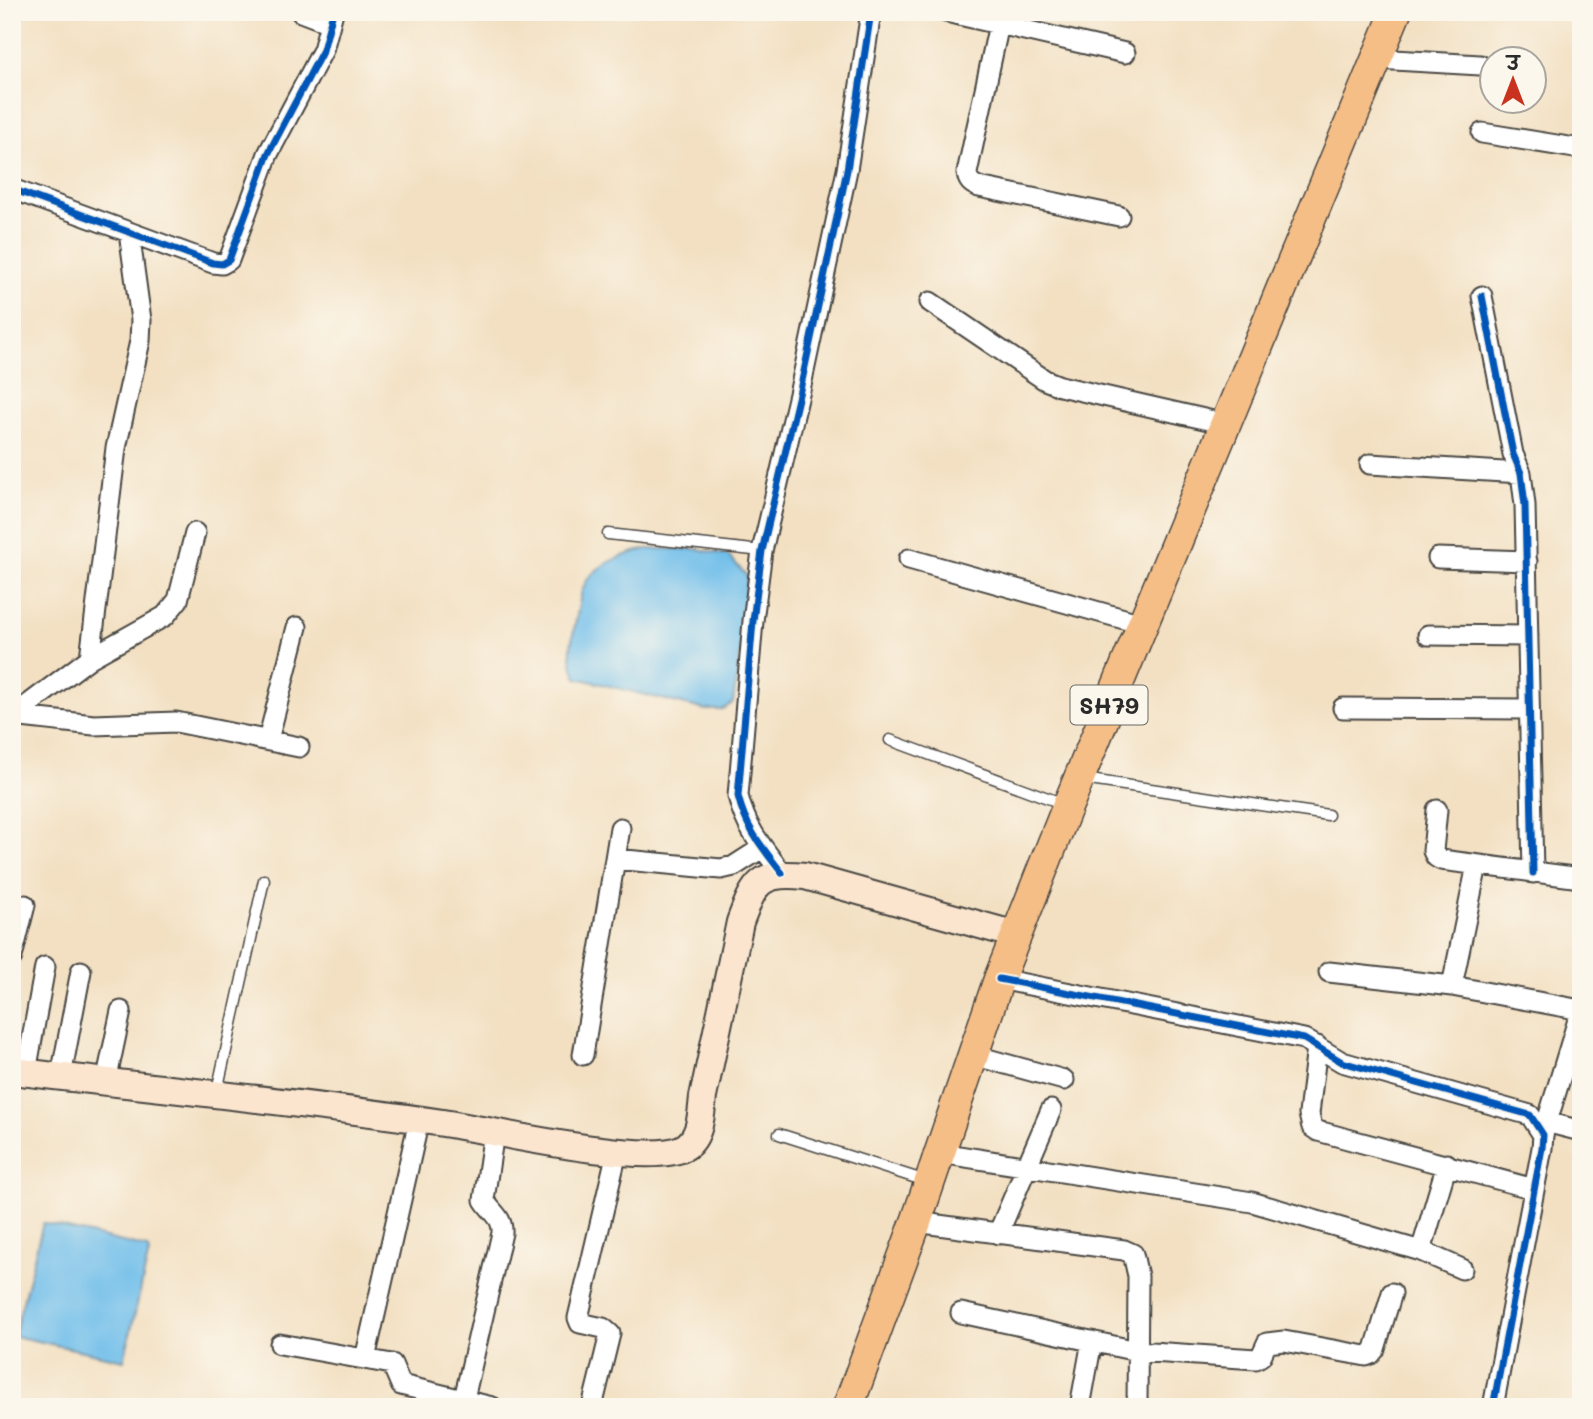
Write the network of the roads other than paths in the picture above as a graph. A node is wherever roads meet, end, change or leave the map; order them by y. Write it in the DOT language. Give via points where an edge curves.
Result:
graph roads {
  1 [pos="301,12"];
  2 [pos="871,12"];
  3 [pos="946,12"];
  4 [pos="1396,12"];
  5 [pos="332,18"];
  6 [pos="999,24"];
  7 [pos="1125,53"];
  8 [pos="1377,59"];
  9 [pos="1478,65"];
  10 [pos="1482,133"];
  11 [pos="1581,149"];
  12 [pos="12,189"];
  13 [pos="1118,216"];
  14 [pos="129,232"];
  15 [pos="1482,296"];
  16 [pos="930,302"];
  17 [pos="1226,424"];
  18 [pos="1370,464"];
  19 [pos="1521,473"];
  20 [pos="195,533"];
  21 [pos="608,534"];
  22 [pos="762,551"];
  23 [pos="1438,558"];
  24 [pos="909,559"];
  25 [pos="1527,561"];
  26 [pos="1142,624"];
  27 [pos="296,627"];
  28 [pos="1428,635"];
  29 [pos="1528,636"];
  30 [pos="90,658"];
  31 [pos="1343,708"];
  32 [pos="1530,709"];
  33 [pos="13,716"];
  34 [pos="268,740"];
  35 [pos="890,740"];
  36 [pos="299,747"];
  37 [pos="1073,791"];
  38 [pos="1437,810"];
  39 [pos="1328,815"];
  40 [pos="620,828"];
  41 [pos="762,848"];
  42 [pos="615,859"];
  43 [pos="1477,865"];
  44 [pos="782,873"];
  45 [pos="1533,873"];
  46 [pos="1581,878"];
  47 [pos="264,880"];
  48 [pos="24,905"];
  49 [pos="1016,935"];
  50 [pos="12,957"];
  51 [pos="45,967"];
  52 [pos="80,971"];
  53 [pos="1329,972"];
  54 [pos="999,979"];
  55 [pos="1452,986"];
  56 [pos="1581,1010"];
  57 [pos="121,1011"];
  58 [pos="1317,1046"];
  59 [pos="583,1055"];
  60 [pos="973,1055"];
  61 [pos="19,1072"];
  62 [pos="61,1076"];
  63 [pos="1064,1080"];
  64 [pos="106,1082"];
  65 [pos="216,1095"];
  66 [pos="1051,1110"];
  67 [pos="419,1120"];
  68 [pos="1544,1128"];
  69 [pos="1581,1131"];
  70 [pos="494,1132"];
  71 [pos="779,1134"];
  72 [pos="617,1152"];
  73 [pos="940,1153"];
  74 [pos="1447,1164"];
  75 [pos="1027,1166"];
  76 [pos="930,1182"];
  77 [pos="1534,1189"];
  78 [pos="916,1222"];
  79 [pos="998,1234"];
  80 [pos="1421,1251"];
  81 [pos="1462,1269"];
  82 [pos="1392,1293"];
  83 [pos="961,1313"];
  84 [pos="1092,1341"];
  85 [pos="280,1344"];
  86 [pos="1137,1351"];
  87 [pos="365,1359"];
  88 [pos="464,1399"];
  89 [pos="492,1407"];
  90 [pos="592,1407"];
  91 [pos="848,1407"];
  92 [pos="1080,1407"];
  93 [pos="1137,1407"];
  94 [pos="1493,1407"];
  1 -- 5 [label="street"];
  2 -- 22 [label="street" via="848,170"];
  3 -- 6 [label="street"];
  4 -- 8 [label="main road, SH79"];
  5 -- 14 [label="street" via="323,50 268,153 229,260 213,262"];
  6 -- 7 [label="street"];
  6 -- 13 [label="street" via="968,179 979,187"];
  8 -- 9 [label="street"];
  8 -- 17 [label="main road, SH79"];
  10 -- 11 [label="street"];
  12 -- 14 [label="street"];
  14 -- 30 [label="street" via="140,341 116,448"];
  15 -- 19 [label="street" via="1513,454"];
  16 -- 17 [label="street" via="1045,380"];
  17 -- 26 [label="main road, SH79"];
  18 -- 19 [label="street"];
  19 -- 25 [label="street"];
  20 -- 30 [label="street" via="172,609"];
  21 -- 22 [label="lane"];
  22 -- 41 [label="street" via="738,796 746,824"];
  23 -- 25 [label="street"];
  24 -- 26 [label="street"];
  25 -- 29 [label="street"];
  26 -- 37 [label="main road, SH79"];
  27 -- 34 [label="street"];
  28 -- 29 [label="street"];
  29 -- 32 [label="street"];
  30 -- 33 [label="street"];
  31 -- 32 [label="street"];
  32 -- 45 [label="street"];
  33 -- 34 [label="street" via="94,724 176,722"];
  34 -- 36 [label="street"];
  35 -- 37 [label="lane"];
  37 -- 39 [label="lane"];
  37 -- 49 [label="main road, SH79"];
  38 -- 43 [label="street" via="1436,857"];
  40 -- 42 [label="street"];
  41 -- 42 [label="street" via="734,866 720,869"];
  41 -- 44 [label="street"];
  42 -- 59 [label="street"];
  43 -- 45 [label="street"];
  43 -- 55 [label="street"];
  44 -- 49 [label="main road"];
  44 -- 72 [label="main road" via="763,880 750,895 740,922 692,1142 681,1150"];
  45 -- 46 [label="street"];
  47 -- 65 [label="lane"];
  48 -- 50 [label="street"];
  49 -- 54 [label="main road, SH79"];
  51 -- 61 [label="street"];
  52 -- 62 [label="street"];
  53 -- 55 [label="street"];
  54 -- 58 [label="street" via="1288,1035"];
  54 -- 60 [label="main road, SH79"];
  55 -- 56 [label="street"];
  56 -- 68 [label="street"];
  57 -- 64 [label="street"];
  58 -- 68 [label="street" via="1342,1062 1519,1111"];
  58 -- 74 [label="street" via="1309,1114 1312,1127"];
  60 -- 63 [label="street"];
  60 -- 73 [label="main road, SH79"];
  61 -- 62 [label="main road"];
  62 -- 64 [label="main road"];
  64 -- 65 [label="main road"];
  65 -- 67 [label="main road"];
  66 -- 75 [label="street"];
  67 -- 70 [label="main road"];
  67 -- 87 [label="street"];
  68 -- 69 [label="street"];
  68 -- 77 [label="street"];
  70 -- 72 [label="main road"];
  70 -- 88 [label="street" via="484,1200 503,1224 502,1233"];
  71 -- 76 [label="lane"];
  72 -- 90 [label="street" via="578,1318 580,1323 610,1334"];
  73 -- 75 [label="street"];
  73 -- 76 [label="main road, SH79"];
  74 -- 77 [label="street"];
  74 -- 80 [label="street"];
  75 -- 79 [label="street"];
  75 -- 80 [label="street" via="1252,1202"];
  76 -- 78 [label="main road, SH79"];
  77 -- 94 [label="street"];
  78 -- 79 [label="street"];
  78 -- 91 [label="main road, SH79"];
  79 -- 86 [label="street" via="1133,1254 1138,1276"];
  80 -- 81 [label="street"];
  82 -- 86 [label="street" via="1375,1349 1366,1356 1284,1340 1267,1343 1256,1359"];
  83 -- 84 [label="street"];
  84 -- 86 [label="street"];
  84 -- 92 [label="street"];
  85 -- 87 [label="street"];
  86 -- 93 [label="street"];
  87 -- 88 [label="street" via="392,1364 401,1385"];
  88 -- 89 [label="street"];
}
